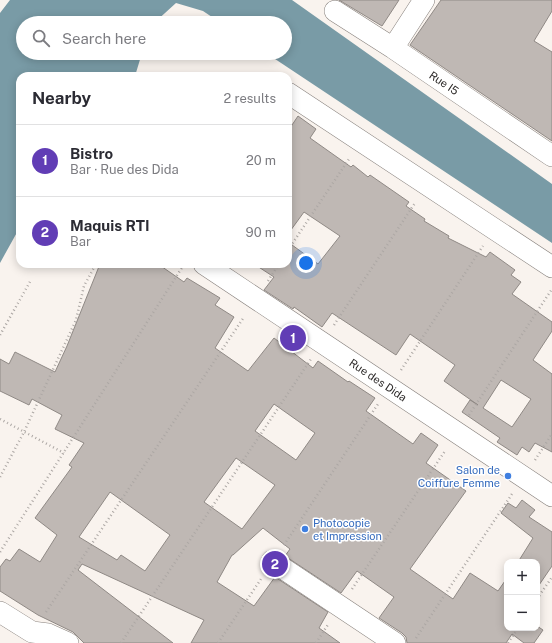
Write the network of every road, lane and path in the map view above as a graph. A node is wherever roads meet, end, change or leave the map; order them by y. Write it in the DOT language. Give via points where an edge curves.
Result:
graph roads {
  1 [pos="424,0"];
  2 [pos="335,11"];
  3 [pos="393,48"];
  4 [pos="292,96"];
  5 [pos="361,141"];
  6 [pos="552,156"];
  7 [pos="427,184"];
  8 [pos="494,229"];
  9 [pos="292,244"];
  10 [pos="552,267"];
  11 [pos="94,268"];
  12 [pos="182,268"];
  13 [pos="210,268"];
  14 [pos="276,268"];
  15 [pos="31,280"];
  16 [pos="552,289"];
  17 [pos="256,299"];
  18 [pos="0,335"];
  19 [pos="322,343"];
  20 [pos="389,387"];
  21 [pos="0,419"];
  22 [pos="24,432"];
  23 [pos="457,432"];
  24 [pos="552,434"];
  25 [pos="64,453"];
  26 [pos="0,477"];
  27 [pos="524,477"];
  28 [pos="552,496"];
  29 [pos="0,552"];
  30 [pos="272,561"];
  31 [pos="552,577"];
  32 [pos="540,595"];
  33 [pos="340,607"];
  34 [pos="0,612"];
  35 [pos="516,631"];
  36 [pos="32,632"];
  37 [pos="68,643"];
  38 [pos="121,643"];
  39 [pos="218,643"];
  40 [pos="316,643"];
  41 [pos="395,643"];
  42 [pos="412,643"];
  43 [pos="508,643"];
  1 -- 3 [label="street"];
  2 -- 3 [label="street, Rue I5"];
  3 -- 6 [label="street, Rue I5"];
  4 -- 5 [label="street"];
  5 -- 7 [label="street"];
  5 -- 9 [label="path"];
  7 -- 8 [label="street"];
  7 -- 19 [label="path"];
  8 -- 10 [label="street"];
  8 -- 20 [label="path"];
  11 -- 22 [label="path" via="84,286 76,320"];
  12 -- 25 [label="path"];
  13 -- 17 [label="street, Rue des Dida"];
  14 -- 17 [label="path"];
  15 -- 18 [label="path"];
  16 -- 23 [label="path"];
  17 -- 19 [label="street, Rue des Dida"];
  17 -- 36 [label="path"];
  19 -- 20 [label="street, Rue des Dida"];
  19 -- 38 [label="path"];
  20 -- 23 [label="street, Rue des Dida"];
  20 -- 30 [label="path"];
  21 -- 22 [label="path"];
  22 -- 25 [label="path"];
  22 -- 26 [label="path"];
  23 -- 27 [label="street, Rue des Dida"];
  23 -- 33 [label="path"];
  24 -- 27 [label="path"];
  25 -- 29 [label="path"];
  27 -- 28 [label="street, Rue des Dida"];
  27 -- 42 [label="path"];
  30 -- 33 [label="street"];
  30 -- 39 [label="path"];
  31 -- 32 [label="path"];
  33 -- 40 [label="path"];
  33 -- 41 [label="street"];
  34 -- 36 [label="street"];
  35 -- 43 [label="path"];
  36 -- 37 [label="street" via="48,634"];
}
